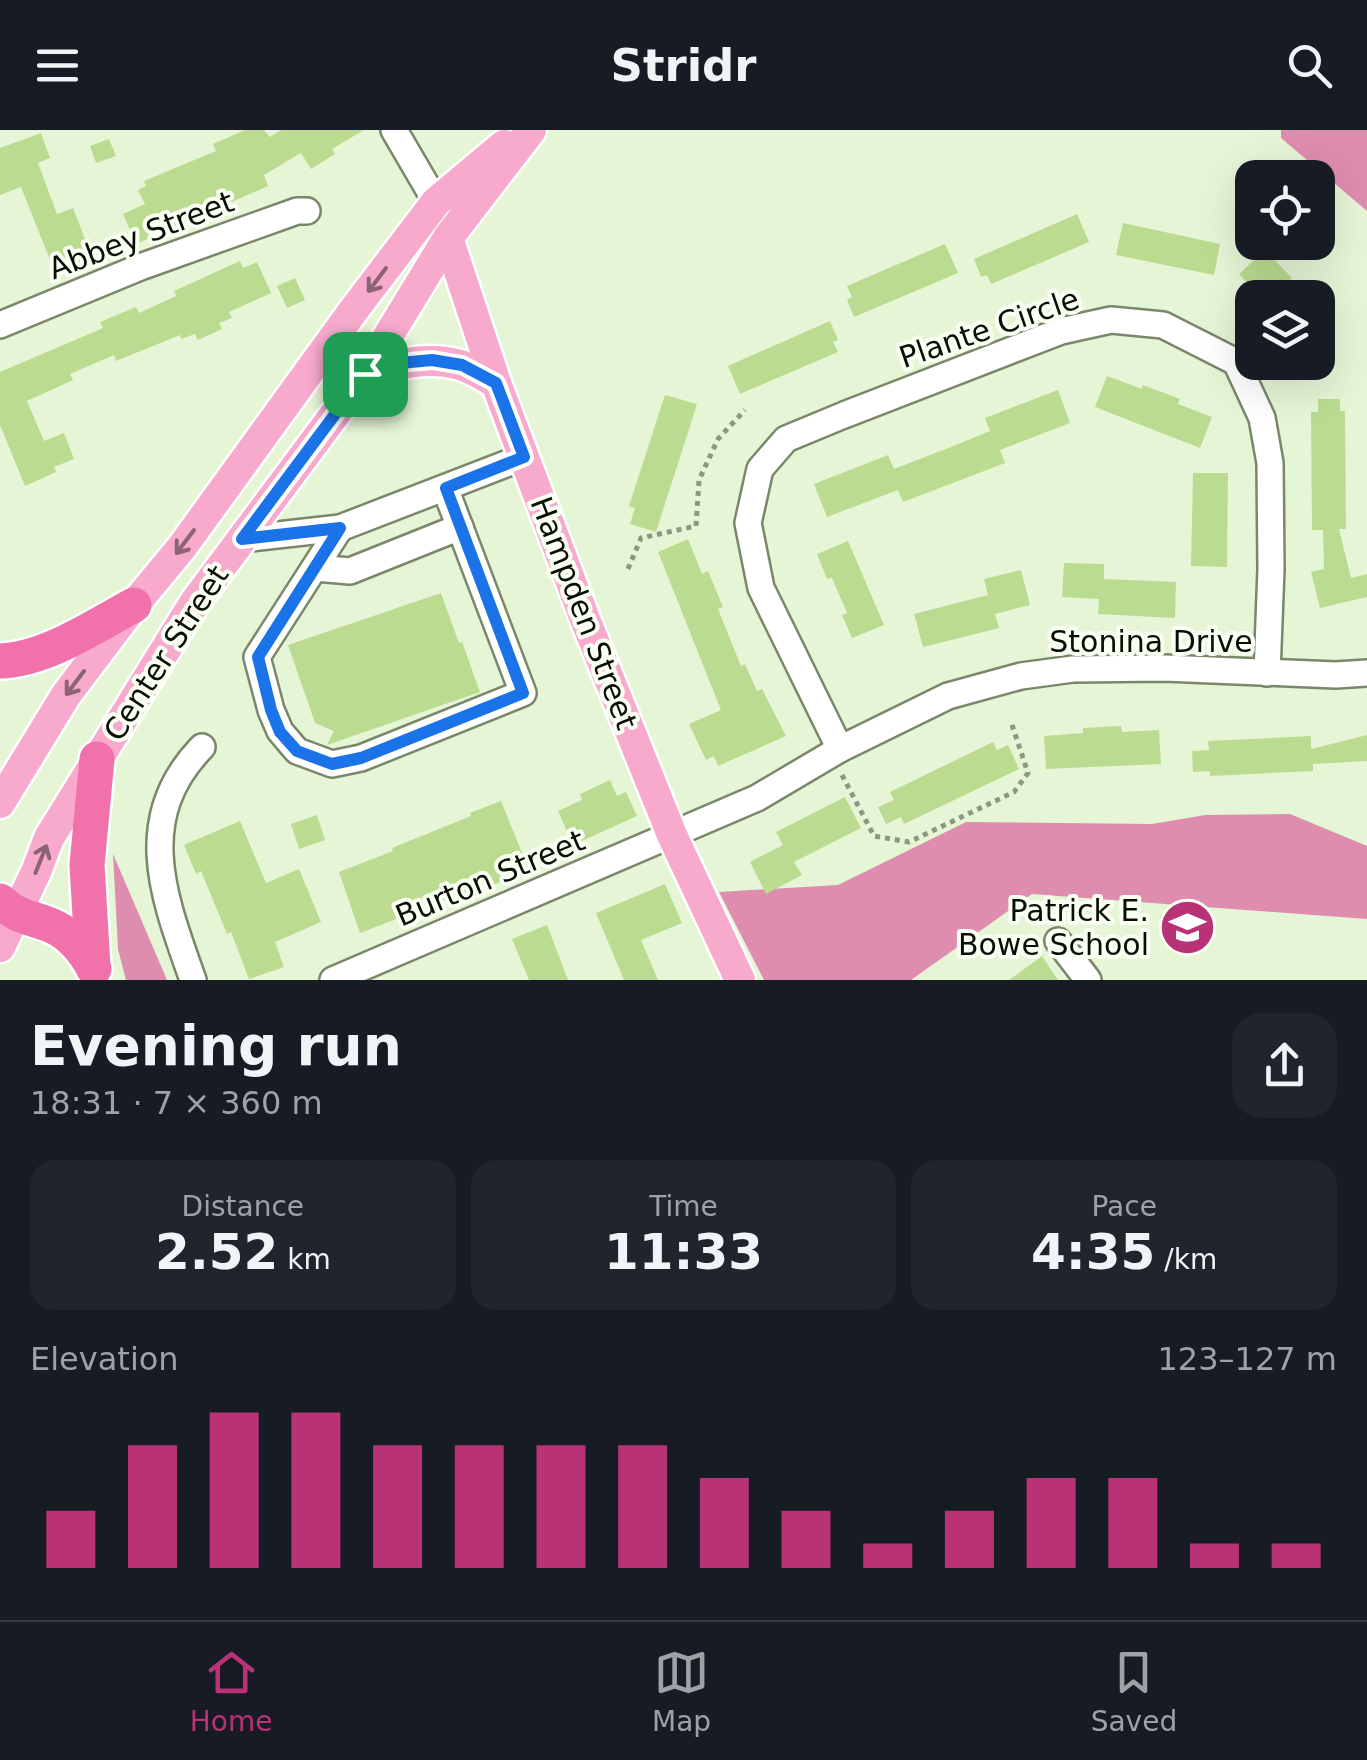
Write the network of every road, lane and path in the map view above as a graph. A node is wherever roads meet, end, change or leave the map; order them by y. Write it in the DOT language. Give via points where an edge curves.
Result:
graph roads {
  1 [pos="394,130"];
  2 [pos="522,130"];
  3 [pos="531,130"];
  4 [pos="436,202"];
  5 [pos="307,211"];
  6 [pos="448,238"];
  7 [pos="0,325"];
  8 [pos="365,374"];
  9 [pos="496,383"];
  10 [pos="745,410"];
  11 [pos="524,457"];
  12 [pos="446,488"];
  13 [pos="460,527"];
  14 [pos="340,528"];
  15 [pos="242,539"];
  16 [pos="315,568"];
  17 [pos="628,569"];
  18 [pos="134,605"];
  19 [pos="0,661"];
  20 [pos="1267,673"];
  21 [pos="1367,673"];
  22 [pos="1011,722"];
  23 [pos="202,748"];
  24 [pos="835,752"];
  25 [pos="97,759"];
  26 [pos="0,802"];
  27 [pos="672,835"];
  28 [pos="8,908"];
  29 [pos="1058,940"];
  30 [pos="0,947"];
  31 [pos="95,973"];
  32 [pos="193,980"];
  33 [pos="332,980"];
  34 [pos="740,980"];
  35 [pos="1088,980"];
  1 -- 4 [label="street"];
  2 -- 4 [label="main road, Center Street"];
  3 -- 6 [label="main road, Center Street"];
  4 -- 6 [label="street"];
  4 -- 18 [label="main road, Center Street, one-way"];
  5 -- 7 [label="street, Abbey Street" via="142,266"];
  6 -- 8 [label="main road, Center Street"];
  6 -- 9 [label="main road, Hampden Street"];
  8 -- 9 [label="main road" via="432,360 462,365"];
  8 -- 15 [label="main road, Center Street"];
  9 -- 11 [label="main road, Hampden Street"];
  10 -- 17 [label="path" via="718,438 699,480 696,526 641,538"];
  11 -- 12 [label="street"];
  11 -- 27 [label="main road, Hampden Street"];
  12 -- 13 [label="street"];
  12 -- 14 [label="street"];
  13 -- 16 [label="street" via="350,571"];
  13 -- 16 [label="street" via="523,693 332,764 297,751 280,732 258,657"];
  14 -- 15 [label="street"];
  14 -- 16 [label="street"];
  15 -- 25 [label="main road, Center Street"];
  18 -- 19 [label="highway" via="62,644"];
  18 -- 26 [label="main road, Center Street, one-way" via="66,695"];
  20 -- 21 [label="street, Stonina Drive"];
  20 -- 24 [label="street, Stonina Drive" via="1072,669 1021,676 948,696"];
  20 -- 24 [label="street, Plante Circle" via="1270,463 1262,418 1236,362 1163,325 1111,320 1062,331 829,421 786,440 760,469 748,522 761,588"];
  22 -- 24 [label="path" via="1028,773 1014,792 908,842 874,836"];
  23 -- 32 [label="street" via="184,766 164,806 158,844 168,912"];
  24 -- 27 [label="street, Stonina Drive" via="758,798"];
  28 -- 25 [label="main road, Center Street, one-way"];
  25 -- 31 [label="highway" via="87,865"];
  27 -- 33 [label="street, Burton Street"];
  27 -- 34 [label="main road, Hampden Street"];
  28 -- 30 [label="main road, Center Street"];
  28 -- 31 [label="highway" via="77,943"];
  29 -- 35 [label="street"];
}
